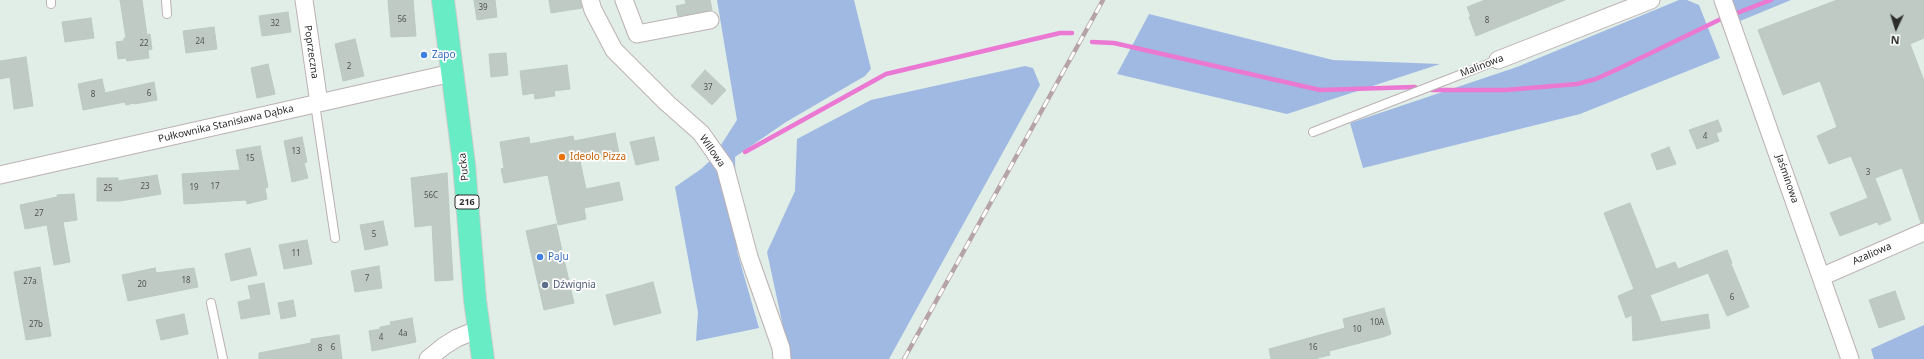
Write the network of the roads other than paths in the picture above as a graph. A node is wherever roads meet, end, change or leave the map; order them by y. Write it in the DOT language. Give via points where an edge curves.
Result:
graph roads {
  1 [pos="166,0"];
  2 [pos="304,0"];
  3 [pos="443,0"];
  4 [pos="590,0"];
  5 [pos="624,0"];
  6 [pos="1651,0"];
  7 [pos="1723,0"];
  8 [pos="167,14"];
  9 [pos="710,20"];
  10 [pos="1498,60"];
  11 [pos="452,73"];
  12 [pos="317,104"];
  13 [pos="1313,132"];
  14 [pos="0,175"];
  15 [pos="1924,232"];
  16 [pos="335,238"];
  17 [pos="1821,276"];
  18 [pos="211,303"];
  19 [pos="480,331"];
  20 [pos="223,359"];
  21 [pos="428,359"];
  22 [pos="483,359"];
  23 [pos="782,359"];
  24 [pos="1850,359"];
  1 -- 8 [label="lane"];
  2 -- 12 [label="street, Poprzeczna"];
  3 -- 11 [label="main road, Pucka / 216"];
  4 -- 23 [label="street, Willowa" via="614,50 667,104 701,134 725,167 749,257 781,348"];
  5 -- 9 [label="street" via="637,34"];
  6 -- 10 [label="street, Malinowa"];
  7 -- 17 [label="street, Jaśminowa"];
  10 -- 13 [label="lane, Malinowa"];
  11 -- 12 [label="street, Pułkownika Stanisława Dąbka"];
  11 -- 19 [label="main road, Pucka / 216" via="464,164 475,300"];
  12 -- 14 [label="street, Pułkownika Stanisława Dąbka"];
  12 -- 16 [label="lane"];
  15 -- 17 [label="street, Azaliowa"];
  17 -- 24 [label="street, Jaśminowa"];
  18 -- 20 [label="lane"];
  19 -- 21 [label="street" via="457,338"];
  19 -- 22 [label="main road, Pucka / 216"];
}
